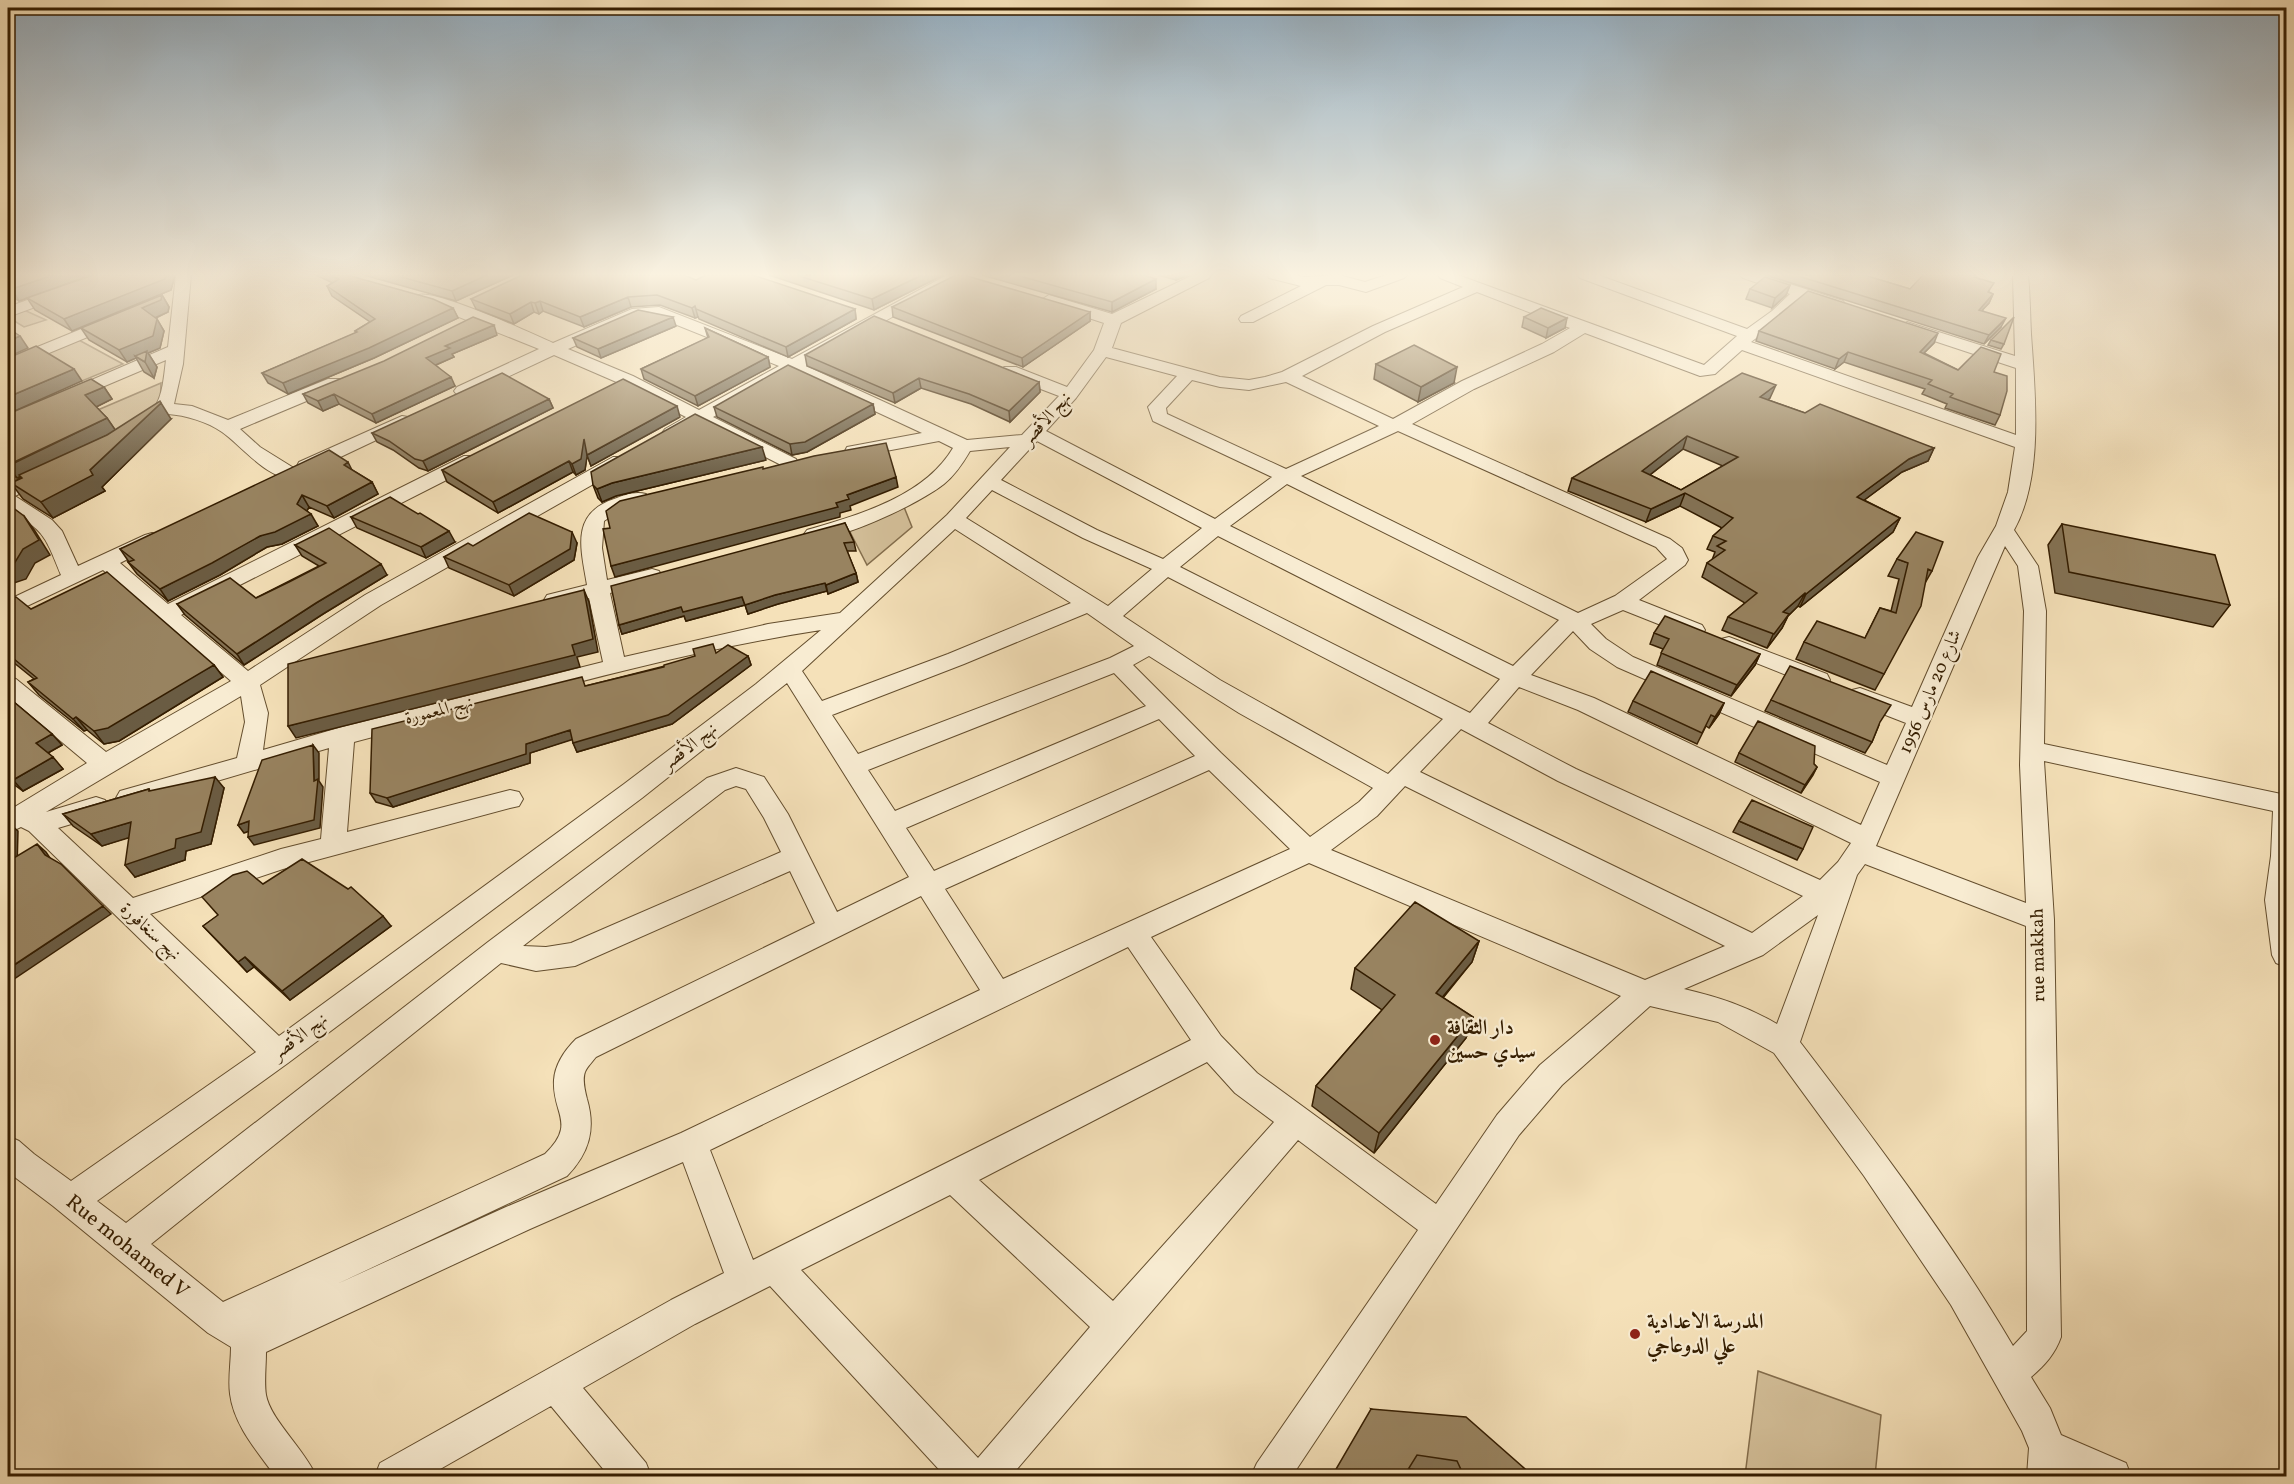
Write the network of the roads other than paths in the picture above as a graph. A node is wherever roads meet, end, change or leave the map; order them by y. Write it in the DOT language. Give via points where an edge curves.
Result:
graph roads {
  1 [pos="58,344"];
  2 [pos="175,344"];
  3 [pos="544,344"];
  4 [pos="564,344"];
  5 [pos="741,344"];
  6 [pos="831,344"];
  7 [pos="1106,344"];
  8 [pos="1349,344"];
  9 [pos="1554,344"];
  10 [pos="1632,344"];
  11 [pos="1739,344"];
  12 [pos="1759,344"];
  13 [pos="1960,344"];
  14 [pos="2023,344"];
  15 [pos="553,349"];
  16 [pos="174,350"];
  17 [pos="1102,351"];
  18 [pos="8,365"];
  19 [pos="994,365"];
  20 [pos="2025,365"];
  21 [pos="793,366"];
  22 [pos="1188,374"];
  23 [pos="1288,376"];
  24 [pos="348,377"];
  25 [pos="627,380"];
  26 [pos="606,391"];
  27 [pos="1070,394"];
  28 [pos="448,399"];
  29 [pos="160,411"];
  30 [pos="416,414"];
  31 [pos="698,418"];
  32 [pos="8,422"];
  33 [pos="1396,425"];
  34 [pos="228,427"];
  35 [pos="127,434"];
  36 [pos="943,435"];
  37 [pos="1031,436"];
  38 [pos="657,440"];
  39 [pos="2024,444"];
  40 [pos="964,446"];
  41 [pos="492,449"];
  42 [pos="637,452"];
  43 [pos="833,455"];
  44 [pos="811,459"];
  45 [pos="789,463"];
  46 [pos="60,466"];
  47 [pos="755,471"];
  48 [pos="290,474"];
  49 [pos="1286,476"];
  50 [pos="989,481"];
  51 [pos="269,483"];
  52 [pos="8,492"];
  53 [pos="656,494"];
  54 [pos="8,500"];
  55 [pos="954,519"];
  56 [pos="1216,527"];
  57 [pos="2005,531"];
  58 [pos="167,532"];
  59 [pos="793,540"];
  60 [pos="105,561"];
  61 [pos="1166,568"];
  62 [pos="668,572"];
  63 [pos="72,577"];
  64 [pos="599,589"];
  65 [pos="1621,601"];
  66 [pos="1088,604"];
  67 [pos="531,606"];
  68 [pos="8,608"];
  69 [pos="165,614"];
  70 [pos="1109,617"];
  71 [pos="845,619"];
  72 [pos="1575,620"];
  73 [pos="1149,647"];
  74 [pos="316,661"];
  75 [pos="1118,663"];
  76 [pos="615,667"];
  77 [pos="789,669"];
  78 [pos="1515,677"];
  79 [pos="253,678"];
  80 [pos="8,685"];
  81 [pos="1162,708"];
  82 [pos="816,712"];
  83 [pos="1919,719"];
  84 [pos="1467,721"];
  85 [pos="342,736"];
  86 [pos="2032,750"];
  87 [pos="1212,759"];
  88 [pos="104,764"];
  89 [pos="247,764"];
  90 [pos="853,766"];
  91 [pos="1894,778"];
  92 [pos="1398,781"];
  93 [pos="510,799"];
  94 [pos="2286,804"];
  95 [pos="21,821"];
  96 [pos="890,824"];
  97 [pos="333,845"];
  98 [pos="1310,852"];
  99 [pos="1858,853"];
  100 [pos="796,857"];
  101 [pos="928,883"];
  102 [pos="1824,894"];
  103 [pos="128,911"];
  104 [pos="2040,920"];
  105 [pos="831,928"];
  106 [pos="1133,933"];
  107 [pos="1753,947"];
  108 [pos="498,950"];
  109 [pos="2286,955"];
  110 [pos="1645,993"];
  111 [pos="998,995"];
  112 [pos="1784,1044"];
  113 [pos="1211,1045"];
  114 [pos="278,1054"];
  115 [pos="1296,1119"];
  116 [pos="693,1143"];
  117 [pos="11,1162"];
  118 [pos="953,1178"];
  119 [pos="71,1200"];
  120 [pos="1439,1226"];
  121 [pos="124,1245"];
  122 [pos="759,1273"];
  123 [pos="220,1321"];
  124 [pos="1114,1326"];
  125 [pos="249,1342"];
  126 [pos="2009,1372"];
  127 [pos="556,1384"];
  128 [pos="2046,1462"];
  129 [pos="289,1474"];
  130 [pos="393,1476"];
  131 [pos="633,1476"];
  132 [pos="970,1476"];
  133 [pos="987,1476"];
  134 [pos="1270,1476"];
  135 [pos="2113,1476"];
  1 -- 18 [label="street"];
  2 -- 16 [label="street"];
  3 -- 15 [label="street"];
  4 -- 15 [label="street"];
  5 -- 21 [label="street"];
  6 -- 21 [label="street"];
  7 -- 17 [label="street, نهج الأقصر"];
  8 -- 23 [label="street"];
  9 -- 33 [label="street"];
  10 -- 11 [label="street" via="1700,371 1709,370"];
  12 -- 39 [label="street"];
  13 -- 20 [label="street"];
  14 -- 20 [label="street, شارع 20 مارس 1956"];
  15 -- 25 [label="street"];
  15 -- 28 [label="street"];
  16 -- 29 [label="street" via="173,368"];
  16 -- 32 [label="street"];
  17 -- 22 [label="street"];
  17 -- 27 [label="street, نهج الأقصر"];
  19 -- 27 [label="street"];
  20 -- 39 [label="street, شارع 20 مارس 1956"];
  21 -- 31 [label="street"];
  21 -- 36 [label="street"];
  22 -- 23 [label="street" via="1226,384 1249,385"];
  22 -- 49 [label="street" via="1157,407 1159,417"];
  23 -- 33 [label="street"];
  24 -- 34 [label="street"];
  25 -- 26 [label="street"];
  25 -- 31 [label="street"];
  27 -- 37 [label="street, نهج الأقصر"];
  29 -- 34 [label="street" via="186,410"];
  29 -- 35 [label="street"];
  30 -- 48 [label="street"];
  31 -- 38 [label="street"];
  31 -- 45 [label="street"];
  33 -- 49 [label="street"];
  33 -- 65 [label="street" via="1617,522 1675,552 1678,560 1673,566"];
  34 -- 48 [label="street" via="253,451"];
  36 -- 40 [label="street"];
  36 -- 43 [label="street"];
  37 -- 40 [label="street"];
  37 -- 50 [label="street, نهج الأقصر"];
  37 -- 56 [label="street"];
  39 -- 57 [label="street, شارع 20 مارس 1956" via="2020,479"];
  40 -- 59 [label="street" via="951,467 918,492 858,521"];
  41 -- 69 [label="street"];
  42 -- 79 [label="street" via="373,600"];
  44 -- 45 [label="street"];
  45 -- 47 [label="street"];
  46 -- 52 [label="street"];
  48 -- 51 [label="street"];
  49 -- 56 [label="street"];
  49 -- 72 [label="street"];
  50 -- 55 [label="street, نهج الأقصر"];
  50 -- 61 [label="street" via="1090,534"];
  53 -- 64 [label="street" via="616,505 594,521 590,528"];
  54 -- 63 [label="street" via="55,535"];
  55 -- 66 [label="street"];
  55 -- 71 [label="street, نهج الأقصر"];
  56 -- 61 [label="street"];
  56 -- 78 [label="street"];
  57 -- 83 [label="street, شارع 20 مارس 1956" via="1988,557"];
  57 -- 86 [label="street, rue makkah" via="2028,566 2034,610"];
  58 -- 60 [label="street"];
  60 -- 63 [label="street"];
  60 -- 69 [label="street"];
  61 -- 70 [label="street"];
  61 -- 84 [label="street"];
  62 -- 64 [label="street"];
  63 -- 68 [label="street"];
  64 -- 67 [label="street"];
  64 -- 76 [label="street"];
  65 -- 72 [label="street"];
  65 -- 83 [label="street"];
  66 -- 70 [label="street"];
  66 -- 82 [label="street" via="956,660"];
  69 -- 79 [label="street"];
  70 -- 73 [label="street"];
  71 -- 76 [label="street, نهج المعمورة" via="768,631"];
  71 -- 77 [label="street, نهج الأقصر"];
  72 -- 78 [label="street"];
  72 -- 91 [label="street" via="1598,644 1625,662"];
  73 -- 75 [label="street"];
  73 -- 92 [label="street" via="1302,738"];
  74 -- 79 [label="street"];
  75 -- 81 [label="street"];
  75 -- 90 [label="street"];
  76 -- 85 [label="street, نهج المعمورة"];
  77 -- 82 [label="street"];
  77 -- 114 [label="street, نهج الأقصر"];
  78 -- 84 [label="street" via="1486,708"];
  78 -- 99 [label="street" via="1586,704"];
  79 -- 88 [label="street"];
  79 -- 89 [label="street" via="258,714"];
  80 -- 88 [label="street"];
  81 -- 87 [label="street"];
  81 -- 96 [label="street"];
  82 -- 90 [label="street"];
  83 -- 91 [label="street, شارع 20 مارس 1956"];
  84 -- 92 [label="street"];
  84 -- 102 [label="street" via="1567,775"];
  85 -- 89 [label="street, نهج المعمورة"];
  85 -- 97 [label="street"];
  86 -- 94 [label="street"];
  86 -- 104 [label="street, rue makkah"];
  87 -- 98 [label="street"];
  87 -- 101 [label="street"];
  88 -- 95 [label="street"];
  89 -- 95 [label="street, نهج المعمورة"];
  90 -- 96 [label="street"];
  91 -- 99 [label="street, شارع 20 مارس 1956"];
  92 -- 98 [label="street"];
  92 -- 107 [label="street"];
  93 -- 97 [label="street"];
  94 -- 109 [label="street" via="2278,900"];
  95 -- 103 [label="street, نهج سنغافورة"];
  96 -- 101 [label="street"];
  97 -- 103 [label="street"];
  98 -- 106 [label="street"];
  98 -- 110 [label="street"];
  99 -- 102 [label="street, شارع 20 مارس 1956"];
  99 -- 104 [label="street"];
  99 -- 112 [label="street"];
  100 -- 105 [label="street"];
  100 -- 108 [label="street" via="575,954 537,960"];
  100 -- 108 [label="street" via="754,783 742,778 729,779 693,799"];
  101 -- 105 [label="street"];
  101 -- 111 [label="street"];
  102 -- 107 [label="street, شارع 20 مارس 1956"];
  103 -- 114 [label="street, نهج سنغافورة"];
  104 -- 126 [label="street, rue makkah" via="2043,1337 2031,1354"];
  105 -- 123 [label="street" via="586,1048 574,1059 569,1071 575,1140 556,1165"];
  106 -- 111 [label="street"];
  106 -- 113 [label="street"];
  107 -- 110 [label="street, شارع 20 مارس 1956"];
  108 -- 121 [label="street"];
  110 -- 112 [label="street" via="1720,1010"];
  110 -- 120 [label="street, شارع 20 مارس 1956" via="1551,1075 1508,1125"];
  111 -- 116 [label="street"];
  112 -- 126 [label="street" via="1922,1231"];
  113 -- 115 [label="street" via="1246,1083"];
  113 -- 118 [label="street"];
  114 -- 119 [label="street, نهج الأقصر"];
  115 -- 120 [label="street"];
  115 -- 124 [label="street"];
  116 -- 122 [label="street"];
  116 -- 125 [label="street" via="518,1218"];
  117 -- 119 [label="street, Rue mohamed V"];
  118 -- 122 [label="street"];
  118 -- 124 [label="street"];
  119 -- 121 [label="street, Rue mohamed V"];
  120 -- 134 [label="street, شارع 20 مارس 1956"];
  121 -- 123 [label="street, Rue mohamed V"];
  122 -- 127 [label="street"];
  122 -- 132 [label="street"];
  123 -- 125 [label="street, Rue mohamed V"];
  124 -- 133 [label="street"];
  125 -- 129 [label="street" via="248,1395 255,1417"];
  126 -- 128 [label="street" via="2037,1421"];
  127 -- 130 [label="street"];
  127 -- 131 [label="street"];
  128 -- 135 [label="street"];
}
